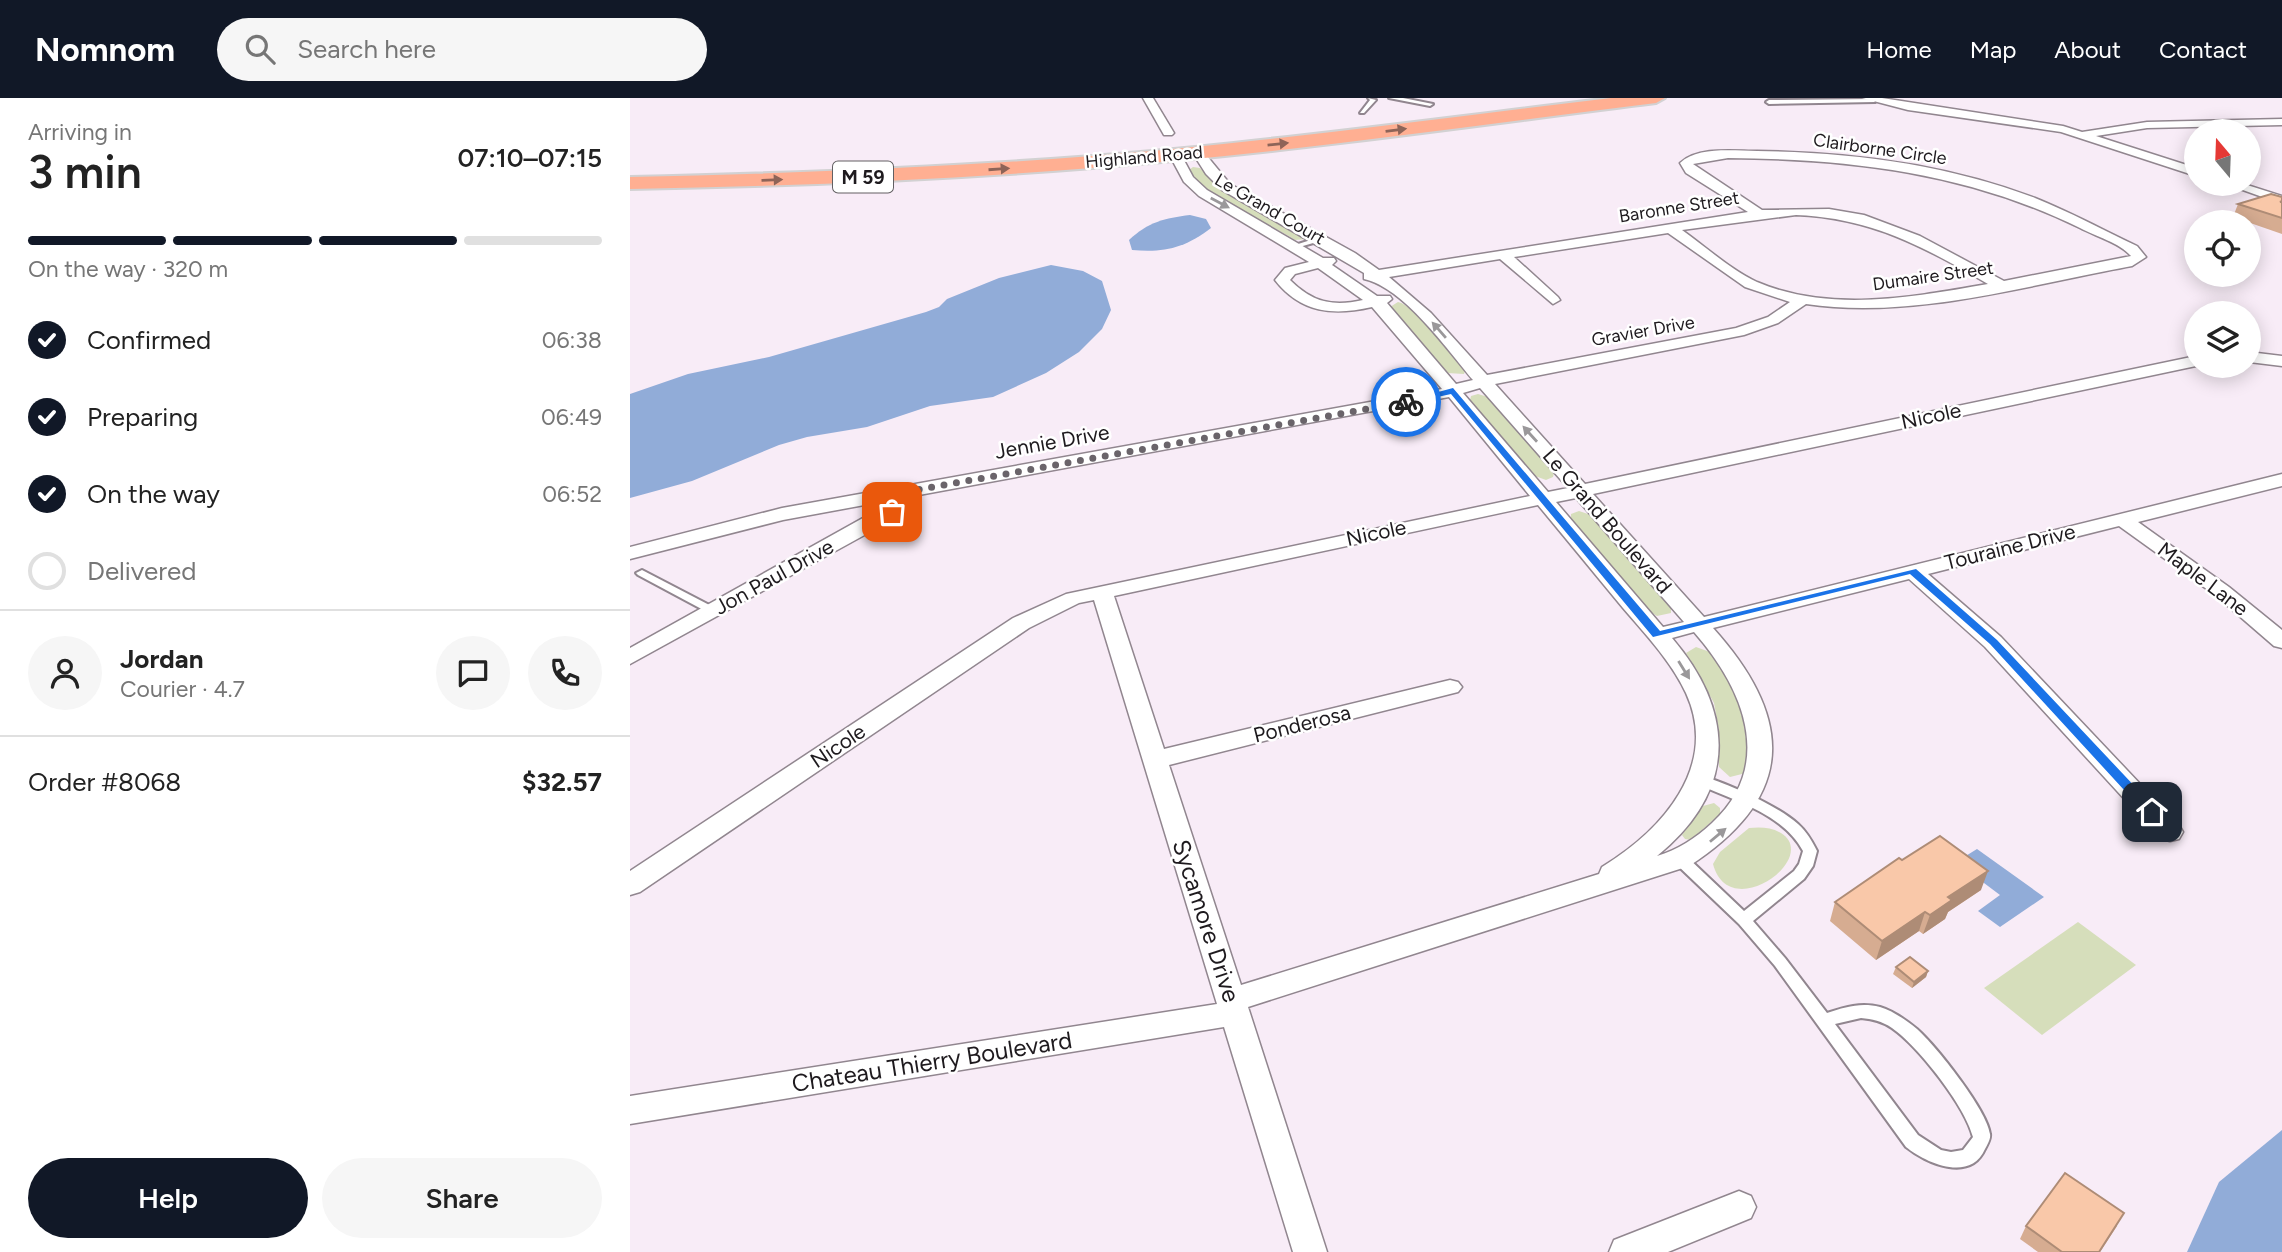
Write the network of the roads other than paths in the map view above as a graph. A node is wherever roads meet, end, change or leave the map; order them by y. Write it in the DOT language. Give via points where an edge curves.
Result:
graph roads {
  1 [pos="1148,98"];
  2 [pos="1392,98"];
  3 [pos="1590,98"];
  4 [pos="1656,98"];
  5 [pos="1870,100"];
  6 [pos="1455,101"];
  7 [pos="1769,102"];
  8 [pos="1430,104"];
  9 [pos="1609,104"];
  10 [pos="1361,108"];
  11 [pos="1495,108"];
  12 [pos="2282,122"];
  13 [pos="1189,131"];
  14 [pos="1168,133"];
  15 [pos="1144,135"];
  16 [pos="2082,135"];
  17 [pos="1199,152"];
  18 [pos="1175,155"];
  19 [pos="755,160"];
  20 [pos="2184,168"];
  21 [pos="722,181"];
  22 [pos="630,183"];
  23 [pos="2261,193"];
  24 [pos="2282,200"];
  25 [pos="1760,214"];
  26 [pos="1670,228"];
  27 [pos="1323,239"];
  28 [pos="1296,246"];
  29 [pos="1502,254"];
  30 [pos="1350,256"];
  31 [pos="2137,260"];
  32 [pos="1323,263"];
  33 [pos="1376,274"];
  34 [pos="1349,281"];
  35 [pos="2003,286"];
  36 [pos="1404,295"];
  37 [pos="1553,300"];
  38 [pos="1802,300"];
  39 [pos="1376,301"];
  40 [pos="2261,358"];
  41 [pos="2282,361"];
  42 [pos="2184,364"];
  43 [pos="1484,382"];
  44 [pos="1453,391"];
  45 [pos="2282,480"];
  46 [pos="1581,490"];
  47 [pos="911,491"];
  48 [pos="1543,498"];
  49 [pos="2122,519"];
  50 [pos="630,553"];
  51 [pos="1912,571"];
  52 [pos="642,573"];
  53 [pos="1102,591"];
  54 [pos="713,611"];
  55 [pos="1699,625"];
  56 [pos="1657,635"];
  57 [pos="2282,641"];
  58 [pos="630,657"];
  59 [pos="1450,687"];
  60 [pos="1155,760"];
  61 [pos="1700,780"];
  62 [pos="1747,802"];
  63 [pos="2170,832"];
  64 [pos="1680,859"];
  65 [pos="630,885"];
  66 [pos="1588,888"];
  67 [pos="1744,920"];
  68 [pos="1233,1006"];
  69 [pos="1824,1021"];
  70 [pos="630,1110"];
  71 [pos="1740,1207"];
  72 [pos="1310,1252"];
  73 [pos="1626,1252"];
  1 -- 14 [label="street"];
  2 -- 8 [label="lane"];
  3 -- 9 [label="highway"];
  4 -- 9 [label="highway, Highland Road / M 59"];
  5 -- 7 [label="lane"];
  5 -- 16 [label="street"];
  6 -- 8 [label="highway"];
  8 -- 10 [label="highway"];
  9 -- 11 [label="highway, Highland Road / M 59"];
  17 -- 11 [label="highway, Highland Road / M 59, one-way"];
  12 -- 16 [label="street" via="2147,125"];
  13 -- 14 [label="highway, Highland Road"];
  14 -- 15 [label="highway, Highland Road"];
  16 -- 20 [label="street"];
  17 -- 18 [label="highway, Highland Road / M 59"];
  17 -- 27 [label="street, Le Grand Court" via="1226,187"];
  21 -- 18 [label="highway, Highland Road / M 59, one-way" via="929,173"];
  18 -- 28 [label="street, Le Grand Court, one-way" via="1188,179 1203,193"];
  19 -- 21 [label="highway" via="724,171"];
  21 -- 22 [label="highway, Highland Road / M 59"];
  23 -- 24 [label="street"];
  25 -- 26 [label="street, Baronne Street"];
  25 -- 31 [label="street, Clairborne Circle" via="1686,163 1702,158 1794,156 1865,161 1939,174 2040,205 2132,249"];
  25 -- 35 [label="street, Baronne Street" via="1825,212 1887,224"];
  26 -- 29 [label="street, Baronne Street"];
  26 -- 38 [label="street, Dumaire Street" via="1742,280"];
  27 -- 28 [label="lane"];
  27 -- 30 [label="street, Le Grand Court"];
  28 -- 32 [label="street, Le Grand Court"];
  29 -- 33 [label="street, Baronne Street"];
  29 -- 37 [label="street"];
  30 -- 32 [label="street, Le Grand Court"];
  30 -- 33 [label="street, Le Grand Court"];
  31 -- 35 [label="street, Dumaire Street"];
  32 -- 34 [label="street, Le Grand Court"];
  32 -- 39 [label="street, Le Grand Court" via="1290,271 1282,279 1324,310"];
  33 -- 34 [label="street, Baronne Street"];
  33 -- 36 [label="street, Le Grand Court"];
  34 -- 39 [label="street, Le Grand Court"];
  35 -- 38 [label="street, Dumaire Street" via="1879,305"];
  36 -- 39 [label="street, Le Grand Court"];
  43 -- 36 [label="street, Le Grand Court, one-way"];
  38 -- 43 [label="street, Gravier Drive" via="1773,320 1739,332"];
  39 -- 44 [label="street, Le Grand Court"];
  40 -- 41 [label="street"];
  42 -- 46 [label="street, Nicole"];
  43 -- 44 [label="street, Jennie Drive"];
  46 -- 43 [label="street, Le Grand Boulevard, one-way"];
  44 -- 47 [label="street, Jennie Drive"];
  44 -- 48 [label="street, Le Grand Boulevard"];
  45 -- 49 [label="street, Touraine Drive"];
  46 -- 48 [label="street, Nicole"];
  46 -- 55 [label="street, Le Grand Boulevard"];
  47 -- 50 [label="street, Jennie Drive" via="782,514"];
  47 -- 54 [label="street, Jon Paul Drive" via="903,505"];
  48 -- 53 [label="street, Nicole"];
  48 -- 56 [label="street, Le Grand Boulevard"];
  49 -- 51 [label="street, Touraine Drive"];
  49 -- 57 [label="street, Maple Lane"];
  51 -- 55 [label="street, Touraine Drive"];
  51 -- 63 [label="street" via="1993,642"];
  52 -- 54 [label="lane"];
  53 -- 60 [label="street, Sycamore Drive"];
  53 -- 65 [label="street, Nicole" via="1063,601 1033,616"];
  54 -- 58 [label="street, Jon Paul Drive"];
  55 -- 56 [label="street, Touraine Drive"];
  55 -- 62 [label="street, Le Grand Boulevard" via="1733,666 1757,719 1762,762"];
  56 -- 61 [label="street, Le Grand Boulevard, one-way" via="1676,657 1702,703 1707,739"];
  59 -- 60 [label="street, Ponderosa"];
  60 -- 68 [label="street, Sycamore Drive"];
  61 -- 62 [label="lane"];
  61 -- 66 [label="street, Le Grand Boulevard" via="1687,808 1653,846"];
  64 -- 62 [label="street, Le Grand Boulevard, one-way" via="1709,843"];
  62 -- 67 [label="lane" via="1794,826 1810,851 1799,875"];
  64 -- 66 [label="street, Le Grand Boulevard"];
  64 -- 67 [label="lane"];
  66 -- 68 [label="street, Le Grand Boulevard"];
  67 -- 69 [label="lane"];
  68 -- 70 [label="street, Chateau Thierry Boulevard"];
  68 -- 72 [label="street, Sycamore Drive"];
  69 -- 69 [label="lane" via="1922,1149 1948,1160 1975,1152 1982,1137 1977,1119 1903,1025 1863,1011"];
  71 -- 73 [label="street"];
}
